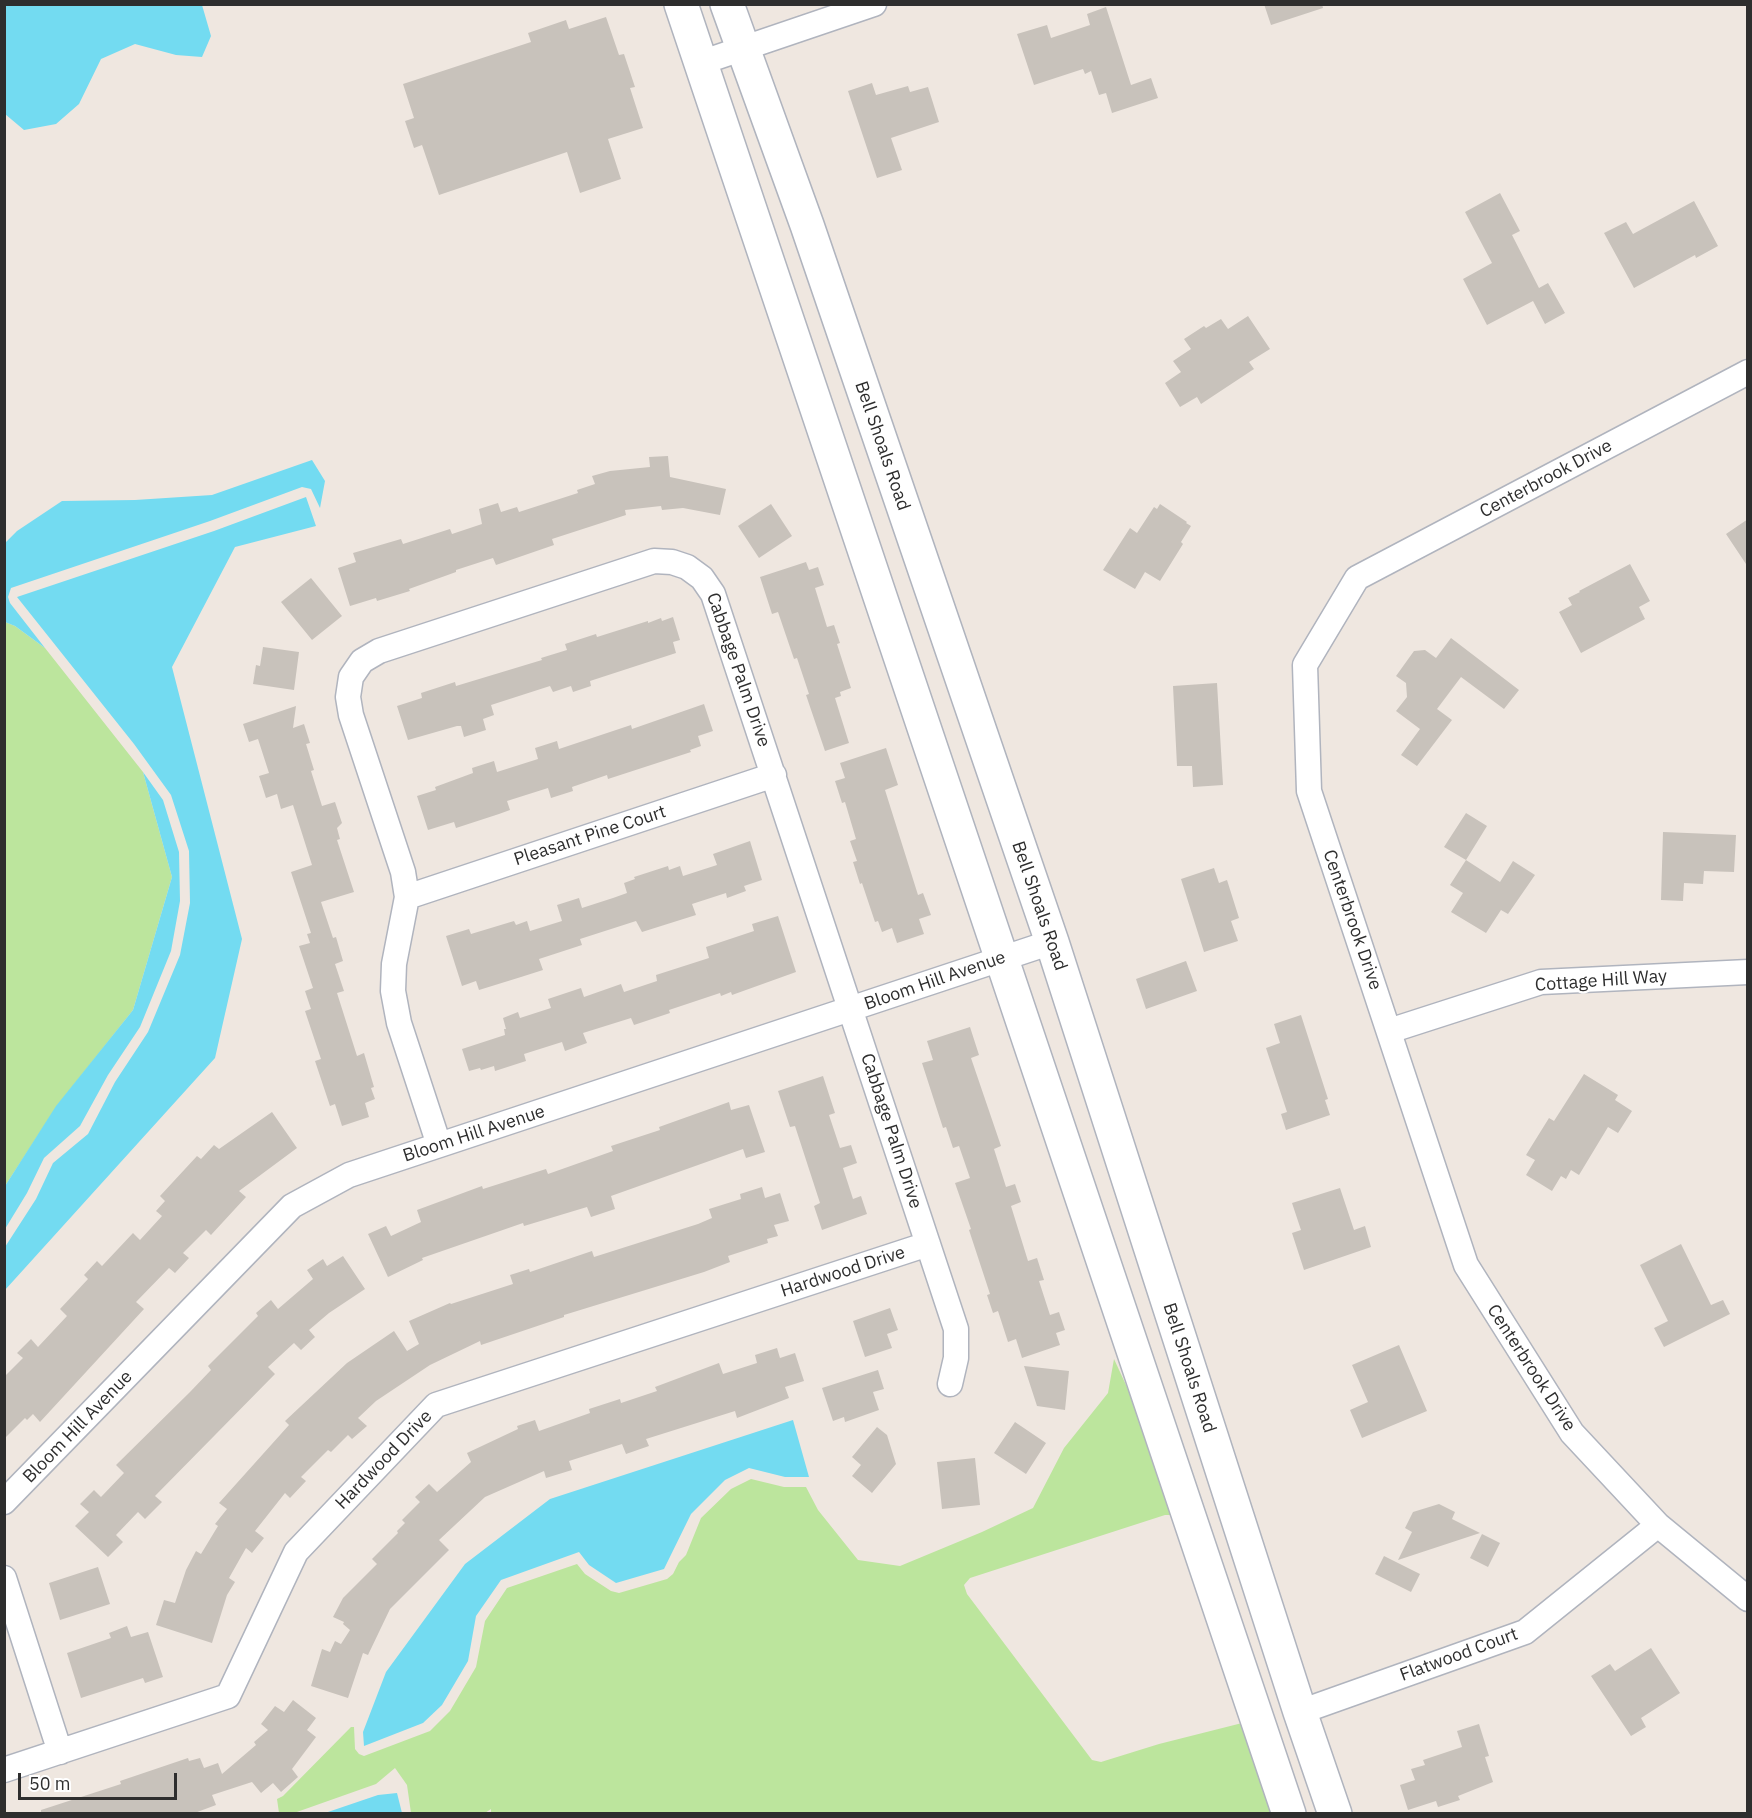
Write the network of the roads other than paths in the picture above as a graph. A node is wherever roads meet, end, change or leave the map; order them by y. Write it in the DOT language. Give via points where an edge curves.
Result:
graph roads {
  1 [pos="681,4"];
  2 [pos="727,4"];
  3 [pos="874,4"];
  4 [pos="742,49"];
  5 [pos="700,63"];
  6 [pos="1748,372"];
  7 [pos="774,775"];
  8 [pos="407,897"];
  9 [pos="1052,942"];
  10 [pos="1002,959"];
  11 [pos="1748,972"];
  12 [pos="851,1010"];
  13 [pos="1389,1030"];
  14 [pos="439,1145"];
  15 [pos="928,1244"];
  16 [pos="950,1384"];
  17 [pos="4,1502"];
  18 [pos="1659,1525"];
  19 [pos="4,1578"];
  20 [pos="1748,1599"];
  21 [pos="1300,1712"];
  22 [pos="60,1752"];
  23 [pos="4,1770"];
  24 [pos="1289,1814"];
  25 [pos="1335,1814"];
  1 -- 5 [label="main road"];
  2 -- 4 [label="main road, Bell Shoals Road"];
  3 -- 4 [label="street"];
  4 -- 5 [label="street"];
  4 -- 9 [label="main road, Bell Shoals Road" via="811,236"];
  5 -- 10 [label="main road"];
  6 -- 13 [label="street, Centerbrook Drive" via="1357,578 1305,665 1309,791"];
  7 -- 8 [label="street, Pleasant Pine Court"];
  7 -- 8 [label="street, Cabbage Palm Drive" via="713,594 702,578 672,562 654,561 379,651 356,669 348,697 403,872"];
  7 -- 12 [label="street, Cabbage Palm Drive"];
  8 -- 14 [label="street, Cabbage Palm Drive" via="394,964 393,992 399,1023"];
  9 -- 10 [label="street, Bloom Hill Avenue"];
  9 -- 21 [label="main road, Bell Shoals Road"];
  10 -- 12 [label="street, Bloom Hill Avenue"];
  10 -- 24 [label="main road"];
  11 -- 13 [label="street, Cottage Hill Way" via="1541,982"];
  12 -- 14 [label="street, Bloom Hill Avenue"];
  12 -- 15 [label="street, Cabbage Palm Drive"];
  13 -- 18 [label="street, Centerbrook Drive" via="1466,1265 1572,1433"];
  14 -- 17 [label="street, Bloom Hill Avenue" via="349,1175 292,1206"];
  15 -- 16 [label="street, Cabbage Palm Drive" via="956,1329 956,1358"];
  15 -- 22 [label="street, Hardwood Drive" via="436,1405 296,1552 228,1696"];
  18 -- 20 [label="street, Centerbrook Drive"];
  18 -- 21 [label="street, Flatwood Court" via="1525,1632"];
  19 -- 22 [label="street"];
  21 -- 25 [label="main road, Bell Shoals Road"];
  22 -- 23 [label="street, Hardwood Drive"];
}
